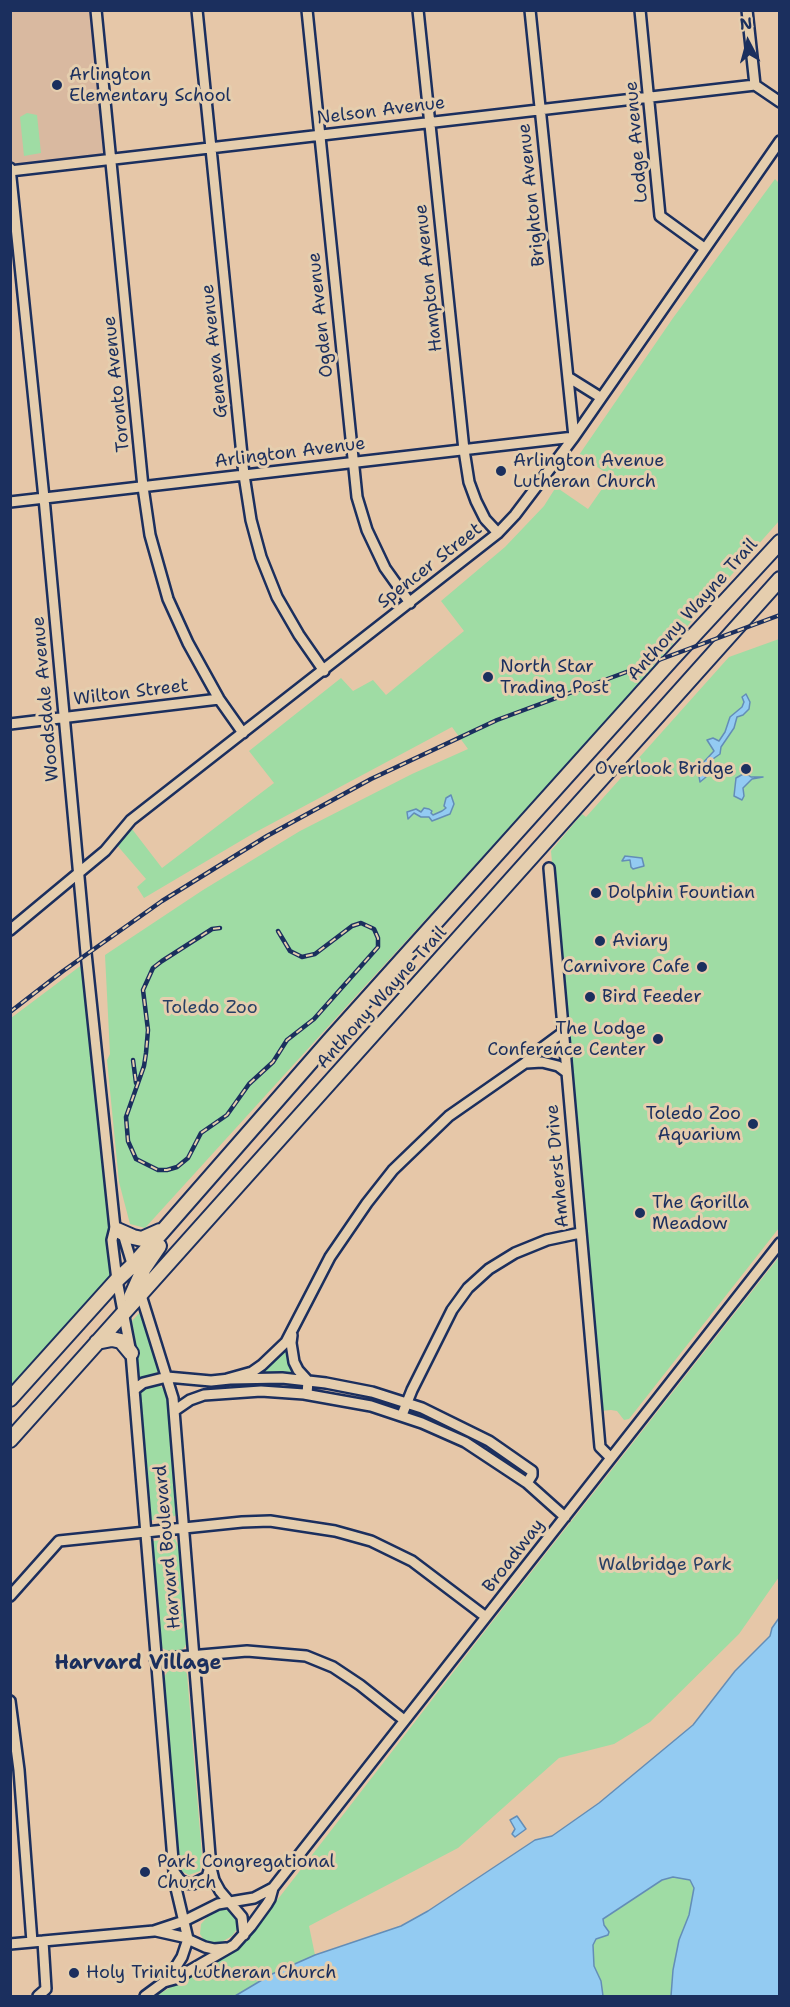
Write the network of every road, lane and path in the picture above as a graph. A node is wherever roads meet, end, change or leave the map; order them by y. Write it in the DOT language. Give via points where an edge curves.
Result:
graph roads {
  1 [pos="96,10"];
  2 [pos="196,10"];
  3 [pos="307,10"];
  4 [pos="418,10"];
  5 [pos="530,10"];
  6 [pos="640,10"];
  7 [pos="747,10"];
  8 [pos="755,85"];
  9 [pos="649,97"];
  10 [pos="780,102"];
  11 [pos="540,110"];
  12 [pos="430,123"];
  13 [pos="319,135"];
  14 [pos="780,141"];
  15 [pos="211,148"];
  16 [pos="111,159"];
  17 [pos="11,170"];
  18 [pos="704,248"];
  19 [pos="568,377"];
  20 [pos="600,397"];
  21 [pos="574,437"];
  22 [pos="464,450"];
  23 [pos="353,463"];
  24 [pos="244,475"];
  25 [pos="143,487"];
  26 [pos="44,498"];
  27 [pos="10,502"];
  28 [pos="498,533"];
  29 [pos="780,542"];
  30 [pos="780,579"];
  31 [pos="410,603"];
  32 [pos="324,670"];
  33 [pos="219,699"];
  34 [pos="65,718"];
  35 [pos="10,724"];
  36 [pos="243,733"];
  37 [pos="549,868"];
  38 [pos="79,873"];
  39 [pos="10,930"];
  40 [pos="562,1033"];
  41 [pos="525,1063"];
  42 [pos="566,1072"];
  43 [pos="213,1173"];
  44 [pos="116,1229"];
  45 [pos="164,1229"];
  46 [pos="580,1233"];
  47 [pos="780,1243"];
  48 [pos="133,1265"];
  49 [pos="117,1280"];
  50 [pos="139,1288"];
  51 [pos="123,1313"];
  52 [pos="292,1333"];
  53 [pos="98,1342"];
  54 [pos="130,1353"];
  55 [pos="167,1377"];
  56 [pos="224,1380"];
  57 [pos="308,1381"];
  58 [pos="134,1390"];
  59 [pos="222,1393"];
  60 [pos="307,1394"];
  61 [pos="10,1399"];
  62 [pos="406,1403"];
  63 [pos="174,1411"];
  64 [pos="402,1415"];
  65 [pos="10,1440"];
  66 [pos="610,1457"];
  67 [pos="527,1483"];
  68 [pos="565,1517"];
  69 [pos="182,1528"];
  70 [pos="144,1532"];
  71 [pos="10,1596"];
  72 [pos="486,1617"];
  73 [pos="194,1656"];
  74 [pos="155,1659"];
  75 [pos="10,1701"];
  76 [pos="404,1720"];
  77 [pos="211,1866"];
  78 [pos="174,1871"];
  79 [pos="273,1888"];
  80 [pos="228,1902"];
  81 [pos="184,1921"];
  82 [pos="154,1931"];
  83 [pos="244,1935"];
  84 [pos="188,1939"];
  85 [pos="43,1941"];
  86 [pos="32,1942"];
  87 [pos="10,1944"];
  88 [pos="234,1945"];
  89 [pos="164,1982"];
  90 [pos="38,1996"];
  91 [pos="145,1996"];
  1 -- 16 [label="street, Toronto Avenue"];
  2 -- 15 [label="street, Geneva Avenue"];
  3 -- 13 [label="street, Ogden Avenue"];
  4 -- 12 [label="street, Hampton Avenue"];
  5 -- 11 [label="street, Brighton Avenue"];
  6 -- 9 [label="street, Lodge Avenue"];
  7 -- 8 [label="street"];
  8 -- 9 [label="street, Nelson Avenue"];
  8 -- 10 [label="street"];
  9 -- 11 [label="street, Nelson Avenue"];
  9 -- 18 [label="street, Lodge Avenue" via="660,216"];
  11 -- 12 [label="street, Nelson Avenue"];
  11 -- 19 [label="street, Brighton Avenue"];
  12 -- 13 [label="street, Nelson Avenue"];
  12 -- 22 [label="street, Hampton Avenue"];
  13 -- 15 [label="street, Nelson Avenue"];
  13 -- 23 [label="street, Ogden Avenue"];
  14 -- 18 [label="street, Spencer Street"];
  15 -- 16 [label="street, Nelson Avenue"];
  15 -- 24 [label="street, Geneva Avenue"];
  16 -- 17 [label="street, Nelson Avenue"];
  16 -- 25 [label="street, Toronto Avenue"];
  17 -- 26 [label="street, Woodsdale Avenue"];
  18 -- 20 [label="street, Spencer Street"];
  19 -- 20 [label="street"];
  19 -- 21 [label="street, Brighton Avenue"];
  20 -- 21 [label="street, Spencer Street"];
  21 -- 22 [label="street, Arlington Avenue"];
  21 -- 28 [label="street, Spencer Street"];
  22 -- 23 [label="street, Arlington Avenue"];
  22 -- 28 [label="street, Hampton Avenue" via="476,501"];
  23 -- 24 [label="street, Arlington Avenue"];
  23 -- 31 [label="street, Ogden Avenue" via="367,530 385,568"];
  24 -- 25 [label="street, Arlington Avenue"];
  24 -- 32 [label="street, Geneva Avenue" via="251,520 273,587"];
  25 -- 26 [label="street, Arlington Avenue"];
  25 -- 33 [label="street, Toronto Avenue" via="150,535 168,599"];
  26 -- 27 [label="street, Arlington Avenue"];
  26 -- 34 [label="street, Woodsdale Avenue"];
  28 -- 31 [label="street, Spencer Street"];
  29 -- 43 [label="highway, Anthony Wayne Trail"];
  30 -- 50 [label="highway, Anthony Wayne Trail"];
  31 -- 32 [label="street, Spencer Street"];
  32 -- 36 [label="street, Spencer Street"];
  33 -- 34 [label="street, Wilton Street"];
  33 -- 36 [label="street, Toronto Avenue"];
  34 -- 35 [label="street, Wilton Street"];
  34 -- 38 [label="street, Woodsdale Avenue"];
  36 -- 38 [label="street, Spencer Street" via="131,820 105,851"];
  37 -- 40 [label="street, Amherst Drive"];
  38 -- 39 [label="street, Spencer Street"];
  38 -- 44 [label="street, Woodsdale Avenue"];
  40 -- 41 [label="street"];
  40 -- 42 [label="street, Amherst Drive"];
  41 -- 42 [label="street" via="542,1062"];
  41 -- 52 [label="street" via="448,1116 393,1170 330,1257"];
  42 -- 46 [label="street, Amherst Drive"];
  43 -- 45 [label="highway, Anthony Wayne Trail"];
  43 -- 50 [label="highway" via="195,1205 144,1268"];
  44 -- 45 [label="highway" via="142,1239"];
  44 -- 48 [label="street, Woodsdale Avenue" via="124,1238"];
  44 -- 49 [label="street, Woodsdale Avenue" via="112,1240"];
  45 -- 48 [label="highway, Anthony Wayne Trail"];
  46 -- 62 [label="street" via="547,1240 515,1253 468,1288 452,1310"];
  46 -- 66 [label="street, Amherst Drive" via="600,1447"];
  47 -- 66 [label="street, Broadway"];
  48 -- 49 [label="highway, Anthony Wayne Trail"];
  48 -- 50 [label="street, Woodsdale Avenue"];
  49 -- 51 [label="street, Woodsdale Avenue"];
  49 -- 61 [label="highway, Anthony Wayne Trail"];
  50 -- 51 [label="highway, Anthony Wayne Trail"];
  50 -- 55 [label="street, Harvard Boulevard"];
  51 -- 53 [label="highway, Anthony Wayne Trail"];
  51 -- 54 [label="street, Harvard Boulevard"];
  52 -- 56 [label="street" via="278,1351 252,1372"];
  52 -- 57 [label="street" via="294,1362"];
  53 -- 54 [label="highway" via="121,1341"];
  53 -- 65 [label="highway, Anthony Wayne Trail"];
  54 -- 58 [label="street, Harvard Boulevard"];
  55 -- 56 [label="street"];
  55 -- 58 [label="street" via="143,1383"];
  55 -- 63 [label="street, Harvard Boulevard"];
  56 -- 57 [label="street"];
  56 -- 59 [label="street"];
  57 -- 60 [label="street"];
  57 -- 62 [label="street"];
  58 -- 70 [label="street, Harvard Boulevard"];
  59 -- 60 [label="street"];
  59 -- 63 [label="street" via="190,1400"];
  60 -- 64 [label="street"];
  62 -- 64 [label="street"];
  62 -- 67 [label="street" via="449,1420 510,1455 532,1472"];
  63 -- 69 [label="street, Harvard Boulevard"];
  64 -- 67 [label="street" via="465,1442"];
  66 -- 68 [label="street, Broadway"];
  67 -- 68 [label="street"];
  68 -- 72 [label="street, Broadway"];
  69 -- 70 [label="street"];
  69 -- 72 [label="street" via="270,1521 371,1541 412,1561"];
  69 -- 73 [label="street, Harvard Boulevard"];
  70 -- 71 [label="street" via="59,1541"];
  70 -- 74 [label="street, Harvard Boulevard"];
  72 -- 76 [label="street, Broadway"];
  73 -- 74 [label="street"];
  73 -- 76 [label="street" via="247,1651 306,1656 333,1667"];
  73 -- 77 [label="street, Harvard Boulevard"];
  74 -- 78 [label="street, Harvard Boulevard"];
  75 -- 86 [label="street"];
  76 -- 79 [label="street, Broadway"];
  77 -- 78 [label="street" via="207,1877 193,1884 180,1880"];
  77 -- 80 [label="street, Harvard Boulevard" via="214,1880"];
  78 -- 81 [label="street, Harvard Boulevard"];
  79 -- 80 [label="street, Broadway" via="254,1898"];
  79 -- 83 [label="street, Broadway" via="270,1899"];
  80 -- 81 [label="street, Broadway"];
  80 -- 83 [label="street, Harvard Boulevard" via="242,1917"];
  81 -- 82 [label="street, Broadway"];
  81 -- 84 [label="street"];
  82 -- 84 [label="street"];
  82 -- 85 [label="street"];
  83 -- 88 [label="street"];
  84 -- 88 [label="street" via="214,1949"];
  84 -- 89 [label="street" via="182,1957"];
  85 -- 86 [label="street"];
  85 -- 90 [label="street" via="46,1989"];
  86 -- 87 [label="street"];
  88 -- 89 [label="street"];
  89 -- 91 [label="street"];
}
